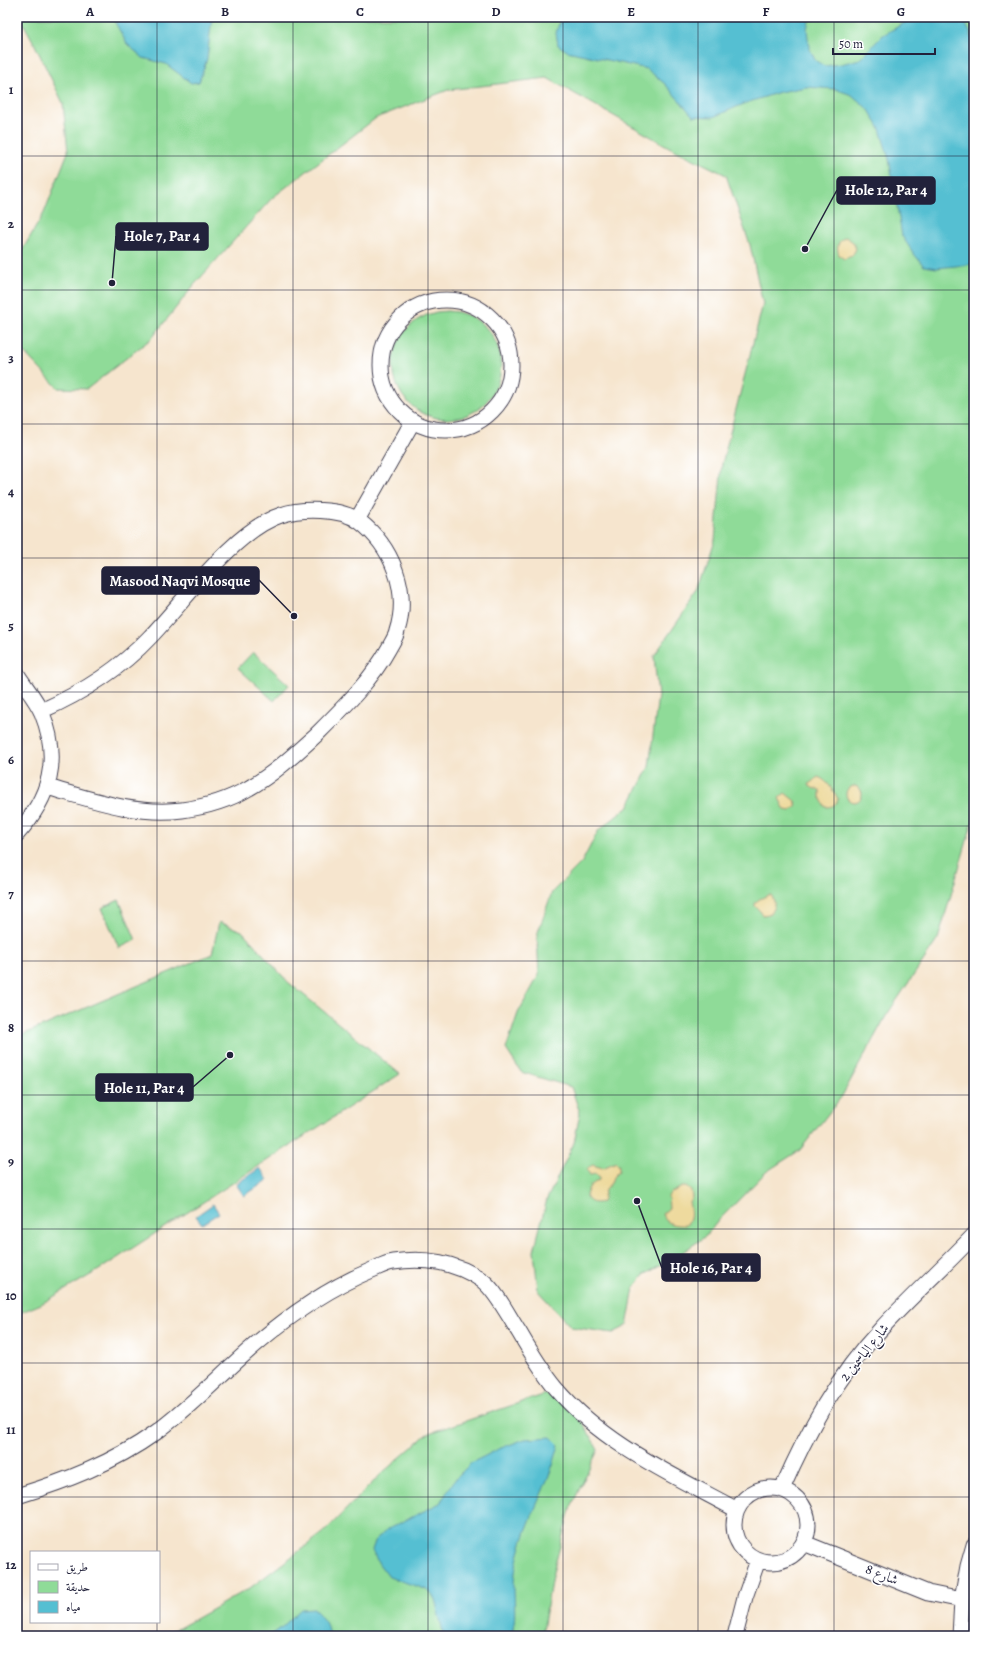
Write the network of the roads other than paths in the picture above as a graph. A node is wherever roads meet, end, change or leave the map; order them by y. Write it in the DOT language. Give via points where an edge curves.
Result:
graph roads {
  1 [pos="413,421"];
  2 [pos="357,520"];
  3 [pos="17,674"];
  4 [pos="41,711"];
  5 [pos="47,787"];
  6 [pos="17,834"];
  7 [pos="974,1235"];
  8 [pos="782,1489"];
  9 [pos="17,1496"];
  10 [pos="737,1510"];
  11 [pos="804,1543"];
  12 [pos="974,1545"];
  13 [pos="758,1560"];
  14 [pos="962,1600"];
  15 [pos="735,1636"];
  16 [pos="960,1636"];
  1 -- 1 [label="street" via="433,429 454,430 475,424 492,411 505,394 511,373 510,352 502,332 488,315 470,304 449,300 428,303 408,312 393,328 384,347 381,368 385,389 396,408"];
  1 -- 2 [label="street"];
  2 -- 4 [label="street" via="333,512 307,510 281,514 258,525 237,542 126,661 100,681 71,698"];
  2 -- 5 [label="street" via="381,541 396,569 402,600 397,631 382,660 360,689 334,717 278,768 249,789 216,803 181,810 145,811"];
  3 -- 4 [label="street"];
  4 -- 5 [label="street" via="50,737 51,762"];
  5 -- 6 [label="street" via="36,811"];
  7 -- 8 [label="street, شارع الياسمين 2" via="880,1330 850,1367 801,1446"];
  8 -- 10 [label="street" via="761,1489 743,1500"];
  8 -- 11 [label="street" via="804,1506 808,1534"];
  9 -- 10 [label="street" via="60,1483 109,1461 155,1433 258,1343 325,1295 361,1274 391,1262 423,1259 455,1266 483,1282 504,1306 554,1386 608,1437"];
  10 -- 13 [label="street" via="734,1520 736,1539 749,1555"];
  11 -- 13 [label="street" via="789,1558 779,1562"];
  11 -- 14 [label="street, شارع 8" via="928,1593"];
  12 -- 14 [label="street"];
  13 -- 15 [label="street"];
  14 -- 16 [label="street"];
}
